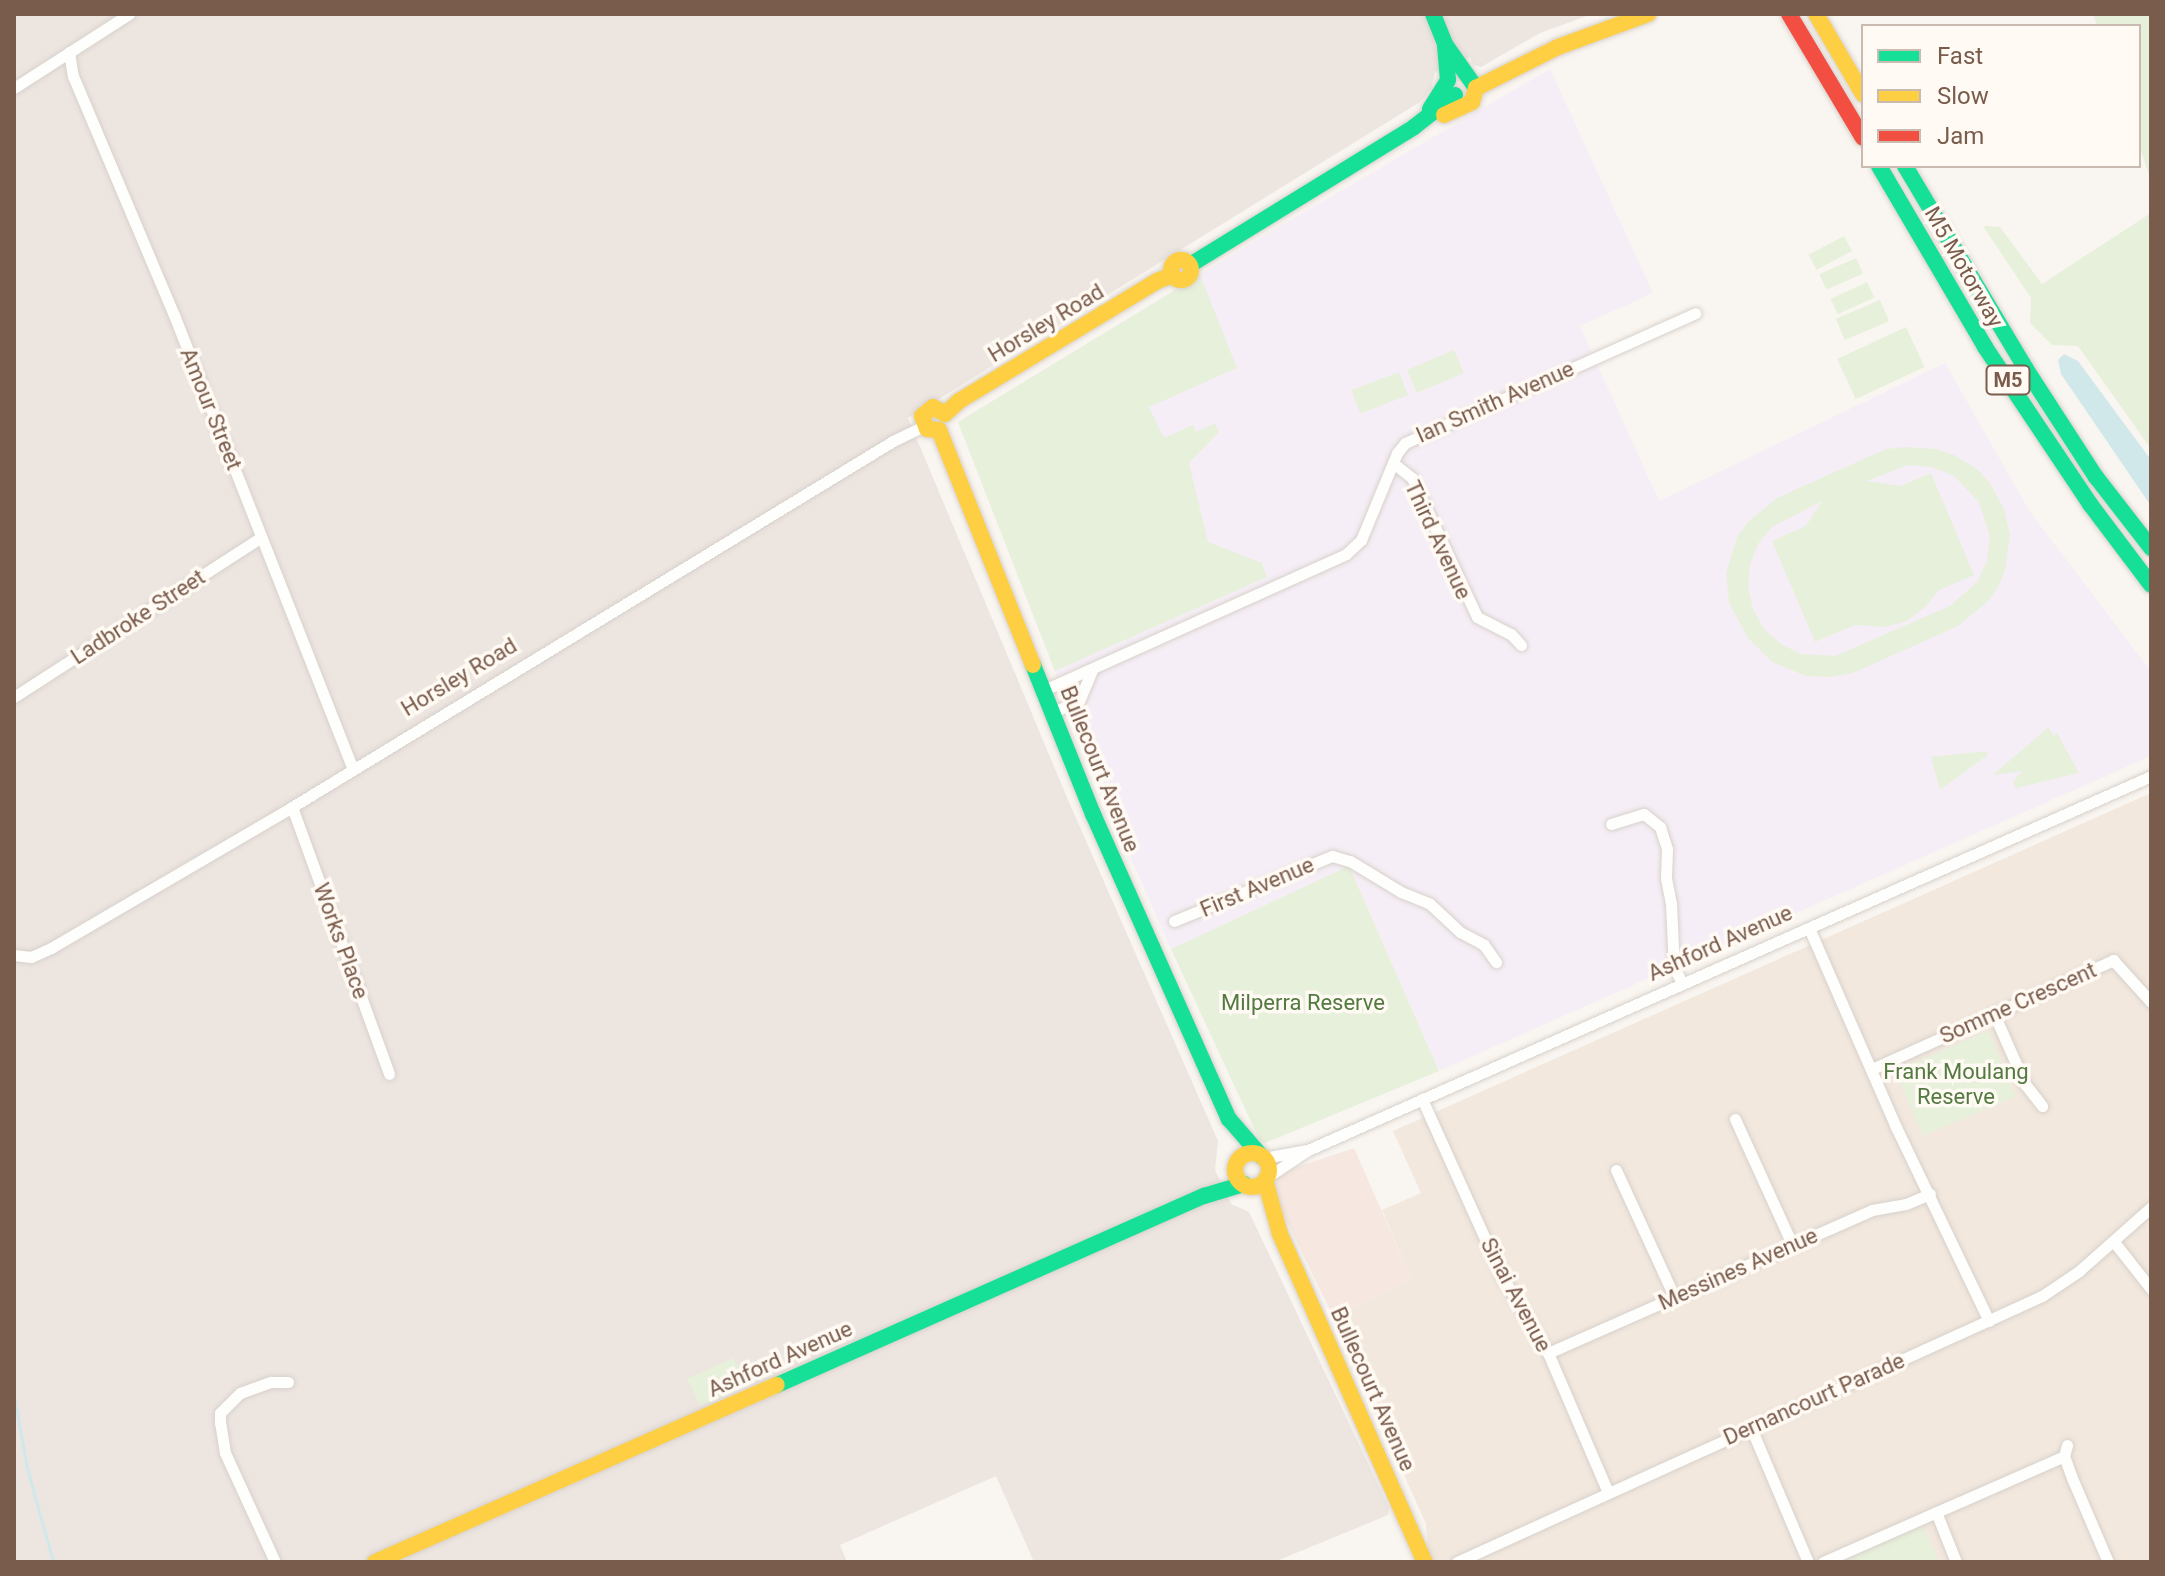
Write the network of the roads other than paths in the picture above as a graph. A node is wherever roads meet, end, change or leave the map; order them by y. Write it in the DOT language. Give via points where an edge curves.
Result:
graph roads {
  1 [pos="129,14"];
  2 [pos="1433,14"];
  3 [pos="1648,14"];
  4 [pos="1789,14"];
  5 [pos="1816,14"];
  6 [pos="1445,44"];
  7 [pos="69,52"];
  8 [pos="1450,72"];
  9 [pos="14,88"];
  10 [pos="1861,91"];
  11 [pos="1464,92"];
  12 [pos="1416,124"];
  13 [pos="1861,135"];
  14 [pos="1880,168"];
  15 [pos="1906,168"];
  16 [pos="1695,313"];
  17 [pos="936,423"];
  18 [pos="1393,463"];
  19 [pos="261,537"];
  20 [pos="2151,548"];
  21 [pos="2151,585"];
  22 [pos="1521,645"];
  23 [pos="1092,671"];
  24 [pos="1044,690"];
  25 [pos="14,697"];
  26 [pos="1053,712"];
  27 [pos="352,768"];
  28 [pos="2151,776"];
  29 [pos="292,807"];
  30 [pos="1611,824"];
  31 [pos="1174,921"];
  32 [pos="1809,928"];
  33 [pos="14,955"];
  34 [pos="1496,962"];
  35 [pos="1683,984"];
  36 [pos="2151,1002"];
  37 [pos="1994,1014"];
  38 [pos="1872,1069"];
  39 [pos="389,1074"];
  40 [pos="1422,1099"];
  41 [pos="2042,1106"];
  42 [pos="1229,1119"];
  43 [pos="1735,1119"];
  44 [pos="1308,1150"];
  45 [pos="1262,1157"];
  46 [pos="1237,1165"];
  47 [pos="1616,1170"];
  48 [pos="1266,1179"];
  49 [pos="1246,1185"];
  50 [pos="1930,1194"];
  51 [pos="1204,1196"];
  52 [pos="2151,1207"];
  53 [pos="1280,1234"];
  54 [pos="2114,1242"];
  55 [pos="1792,1244"];
  56 [pos="2151,1289"];
  57 [pos="1675,1298"];
  58 [pos="1989,1321"];
  59 [pos="1548,1353"];
  60 [pos="288,1382"];
  61 [pos="1751,1428"];
  62 [pos="1608,1492"];
  63 [pos="1936,1512"];
  64 [pos="275,1562"];
  65 [pos="375,1562"];
  66 [pos="1425,1562"];
  67 [pos="1457,1562"];
  68 [pos="1808,1562"];
  69 [pos="1823,1562"];
  70 [pos="1956,1562"];
  71 [pos="2108,1562"];
  1 -- 7 [label="street"];
  2 -- 6 [label="main road"];
  3 -- 11 [label="main road" via="1558,47"];
  4 -- 13 [label="main road"];
  5 -- 10 [label="main road"];
  6 -- 8 [label="main road"];
  6 -- 11 [label="main road"];
  7 -- 9 [label="street"];
  7 -- 19 [label="street, Amour Street" via="73,76"];
  8 -- 11 [label="main road"];
  8 -- 12 [label="main road" via="1440,96"];
  11 -- 12 [label="main road" via="1422,127"];
  12 -- 17 [label="main road, Horsley Road" via="1190,265 1176,261 1173,275 959,401"];
  14 -- 21 [label="main road, M5 Motorway / M5" via="1985,347"];
  15 -- 20 [label="main road, M5 Motorway / M5" via="2026,369 2096,477"];
  16 -- 18 [label="street, Ian Smith Avenue" via="1419,436 1405,443"];
  17 -- 24 [label="main road, Bullecourt Avenue"];
  17 -- 27 [label="street, Horsley Road" via="893,441"];
  18 -- 22 [label="street, Third Avenue" via="1412,478 1477,617"];
  18 -- 23 [label="street, Ian Smith Avenue" via="1361,540 1346,554"];
  19 -- 25 [label="street, Ladbroke Street"];
  19 -- 27 [label="street, Amour Street"];
  23 -- 24 [label="street, Ian Smith Avenue"];
  23 -- 26 [label="street" via="1079,701"];
  24 -- 26 [label="main road, Bullecourt Avenue"];
  26 -- 42 [label="main road, Bullecourt Avenue"];
  27 -- 29 [label="street, Horsley Road"];
  28 -- 32 [label="street, Ashford Avenue"];
  29 -- 33 [label="street, Horsley Road" via="45,952"];
  29 -- 39 [label="street, Works Place"];
  30 -- 35 [label="street" via="1637,814 1651,816 1660,827 1667,849 1674,968"];
  31 -- 34 [label="street, First Avenue" via="1325,858 1341,857 1430,904 1460,932 1484,945"];
  32 -- 35 [label="street, Ashford Avenue"];
  32 -- 38 [label="street"];
  35 -- 40 [label="street, Ashford Avenue"];
  36 -- 37 [label="street, Somme Crescent" via="2113,960"];
  37 -- 38 [label="street, Somme Crescent"];
  37 -- 41 [label="street" via="2025,1084"];
  38 -- 50 [label="street"];
  40 -- 44 [label="street, Ashford Avenue"];
  40 -- 59 [label="street, Sinai Avenue" via="1503,1278"];
  42 -- 45 [label="main road, Bullecourt Avenue"];
  42 -- 46 [label="main road, Bullecourt Avenue"];
  43 -- 55 [label="street"];
  44 -- 45 [label="street, Ashford Avenue"];
  44 -- 48 [label="street, Ashford Avenue"];
  45 -- 46 [label="main road" via="1251,1153"];
  45 -- 48 [label="main road" via="1269,1168"];
  46 -- 49 [label="main road"];
  46 -- 51 [label="main road, Ashford Avenue"];
  47 -- 57 [label="street"];
  48 -- 49 [label="main road"];
  48 -- 53 [label="main road, Bullecourt Avenue"];
  49 -- 51 [label="main road, Ashford Avenue"];
  49 -- 53 [label="main road, Bullecourt Avenue"];
  50 -- 55 [label="street, Messines Avenue" via="1872,1210"];
  50 -- 58 [label="street"];
  51 -- 65 [label="main road, Ashford Avenue"];
  52 -- 54 [label="street, Dernancourt Parade"];
  53 -- 66 [label="main road, Bullecourt Avenue"];
  54 -- 56 [label="street"];
  54 -- 58 [label="street, Dernancourt Parade" via="2061,1284"];
  55 -- 57 [label="street, Messines Avenue"];
  57 -- 59 [label="street, Messines Avenue"];
  58 -- 61 [label="street, Dernancourt Parade"];
  59 -- 62 [label="street, Sinai Avenue"];
  60 -- 64 [label="street" via="240,1393 220,1413 225,1453"];
  61 -- 62 [label="street, Dernancourt Parade"];
  61 -- 68 [label="street"];
  62 -- 67 [label="street, Dernancourt Parade"];
  63 -- 69 [label="street"];
  63 -- 70 [label="street"];
  63 -- 71 [label="street" via="2065,1450"];
}
